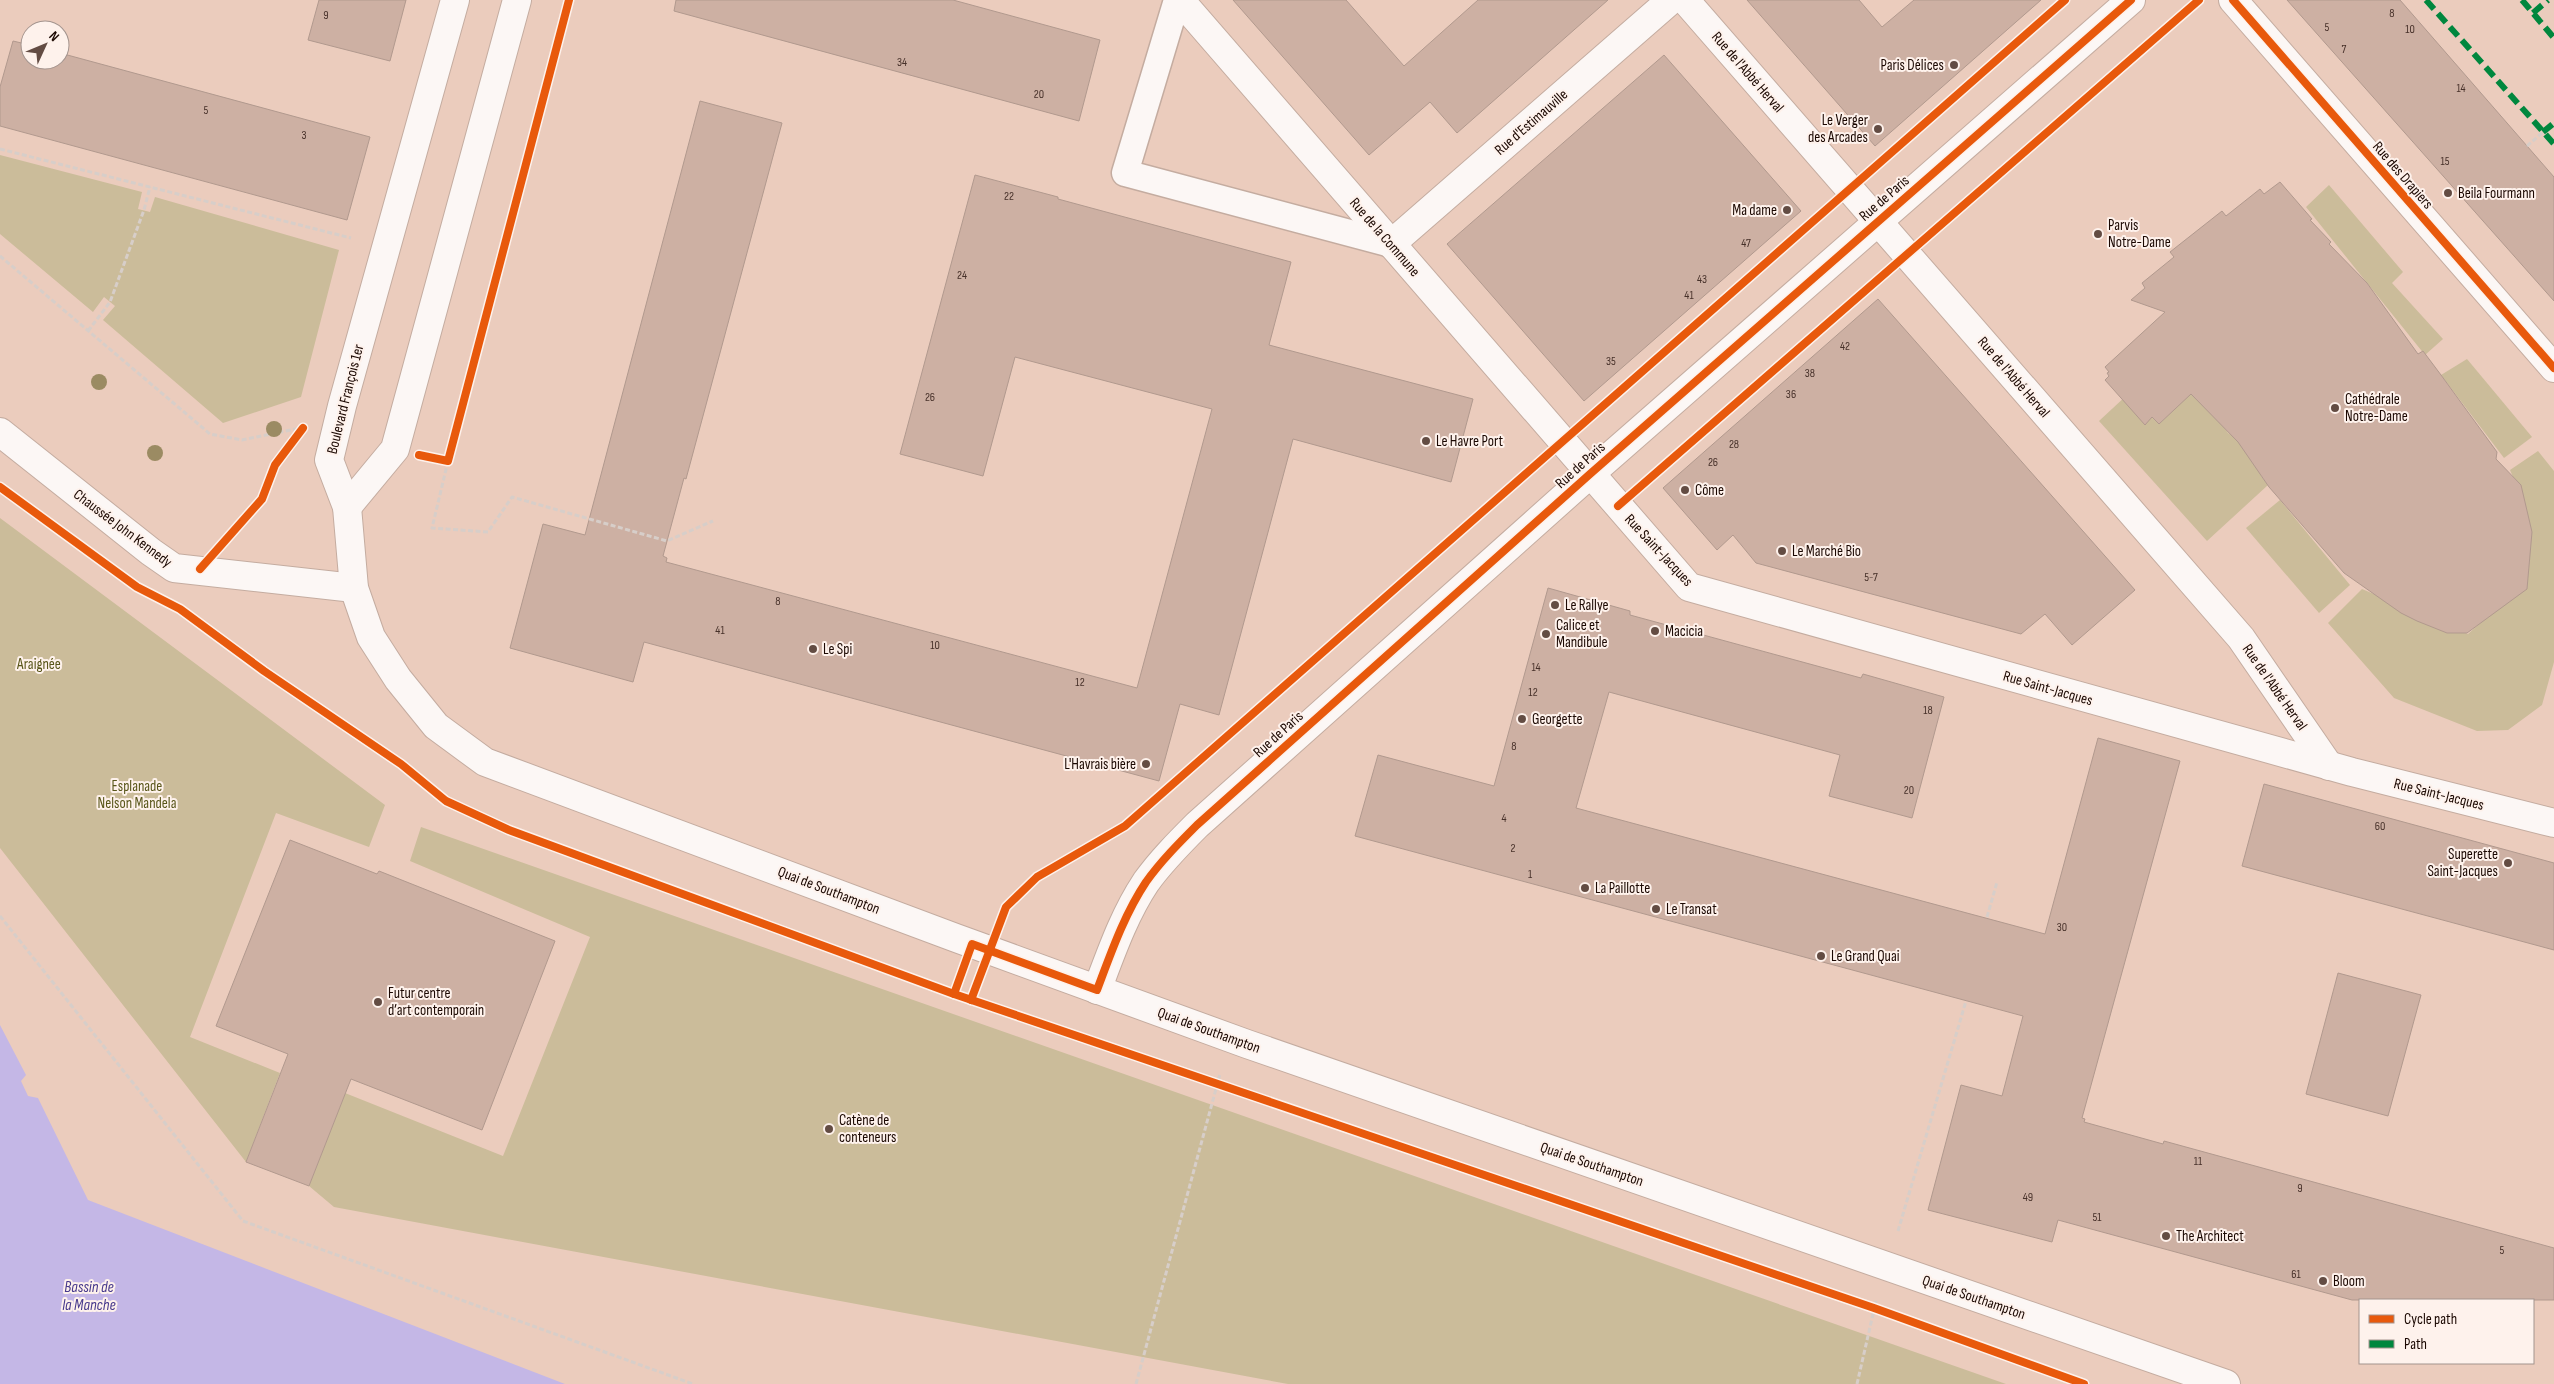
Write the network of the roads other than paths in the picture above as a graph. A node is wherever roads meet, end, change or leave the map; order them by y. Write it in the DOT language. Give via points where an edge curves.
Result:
graph roads {
  1 [pos="455,0"];
  2 [pos="517,0"];
  3 [pos="1179,0"];
  4 [pos="1671,0"];
  5 [pos="1685,0"];
  6 [pos="2131,0"];
  7 [pos="2233,0"];
  8 [pos="1879,221"];
  9 [pos="1391,244"];
  10 [pos="2554,368"];
  11 [pos="0,432"];
  12 [pos="1590,474"];
  13 [pos="347,507"];
  14 [pos="354,588"];
  15 [pos="2329,766"];
  16 [pos="2554,823"];
  17 [pos="1097,990"];
  18 [pos="2226,1384"];
  1 -- 13 [label="main road, Boulevard François 1er" via="342,406 330,460"];
  2 -- 13 [label="main road" via="395,449"];
  3 -- 9 [label="main road, Rue de la Commune"];
  3 -- 9 [label="lane" via="1125,173"];
  4 -- 9 [label="main road, Rue d'Estimauville"];
  5 -- 8 [label="main road, Rue de l'Abbé Herval"];
  6 -- 8 [label="main road, Rue de Paris"];
  7 -- 10 [label="main road, Rue des Drapiers"];
  8 -- 12 [label="main road, Rue de Paris"];
  8 -- 15 [label="main road, Rue de l'Abbé Herval" via="2241,638"];
  9 -- 12 [label="main road, Rue de la Commune"];
  11 -- 14 [label="main road, Chaussée John Kennedy" via="174,568"];
  12 -- 15 [label="main road, Rue Saint-Jacques" via="1690,587"];
  12 -- 17 [label="main road, Rue de Paris" via="1197,825 1170,853 1146,883 1122,924"];
  13 -- 14 [label="main road, Quai de Southampton"];
  14 -- 17 [label="main road, Quai de Southampton" via="371,637 398,679 436,726 485,762"];
  15 -- 16 [label="main road, Rue Saint-Jacques"];
  17 -- 18 [label="main road, Quai de Southampton"];
}
